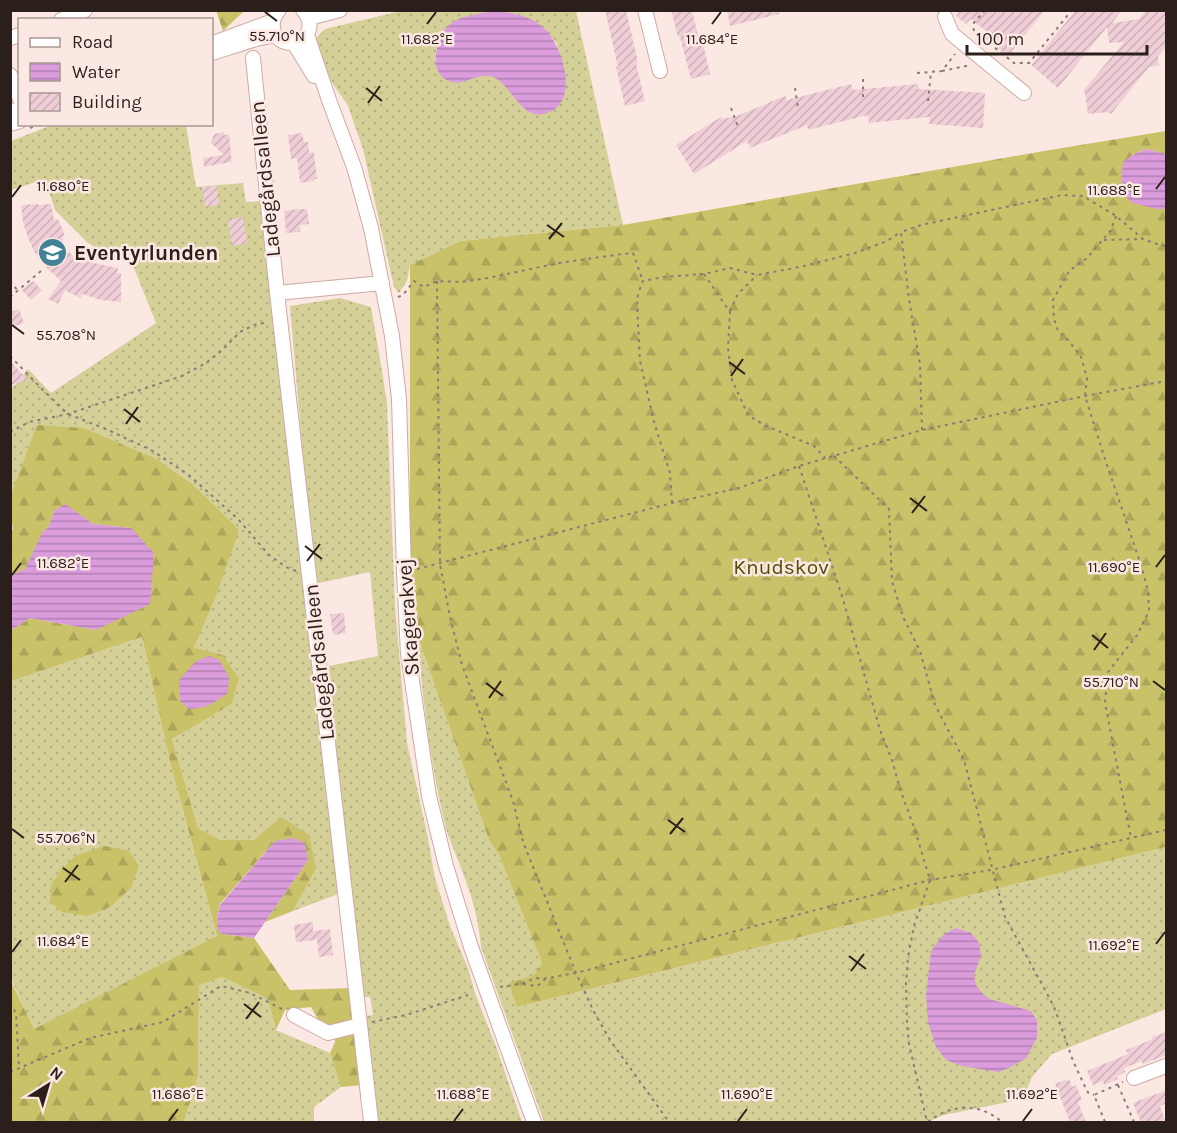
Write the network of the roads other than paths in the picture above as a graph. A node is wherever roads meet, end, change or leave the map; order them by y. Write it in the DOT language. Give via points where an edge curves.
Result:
graph roads {
  1 [pos="85,10"];
  2 [pos="340,10"];
  3 [pos="645,10"];
  4 [pos="277,13"];
  5 [pos="306,14"];
  6 [pos="945,17"];
  7 [pos="66,18"];
  8 [pos="276,35"];
  9 [pos="307,35"];
  10 [pos="213,43"];
  11 [pos="294,43"];
  12 [pos="213,53"];
  13 [pos="253,58"];
  14 [pos="660,71"];
  15 [pos="10,75"];
  16 [pos="1024,93"];
  17 [pos="18,94"];
  18 [pos="330,103"];
  19 [pos="382,283"];
  20 [pos="277,293"];
  21 [pos="294,1016"];
  22 [pos="360,1025"];
  23 [pos="1167,1066"];
  24 [pos="1134,1078"];
  25 [pos="371,1122"];
  26 [pos="534,1122"];
  1 -- 7 [label="street"];
  2 -- 5 [label="street"];
  3 -- 14 [label="street"];
  4 -- 8 [label="street" via="273,29"];
  4 -- 10 [label="street"];
  5 -- 9 [label="street"];
  6 -- 16 [label="street" via="952,34"];
  8 -- 11 [label="street"];
  8 -- 12 [label="street"];
  9 -- 11 [label="street"];
  9 -- 18 [label="street, Skagerakvej"];
  11 -- 18 [label="street, Skagerakvej"];
  13 -- 20 [label="street, Ladegårdsalleen"];
  15 -- 17 [label="street"];
  18 -- 19 [label="street, Skagerakvej" via="354,167"];
  19 -- 20 [label="street"];
  19 -- 26 [label="street, Skagerakvej" via="399,399 408,654 429,796 471,947"];
  20 -- 22 [label="street, Ladegårdsalleen"];
  21 -- 22 [label="street" via="328,1033"];
  22 -- 25 [label="street, Ladegårdsalleen"];
  23 -- 24 [label="street"];
}
